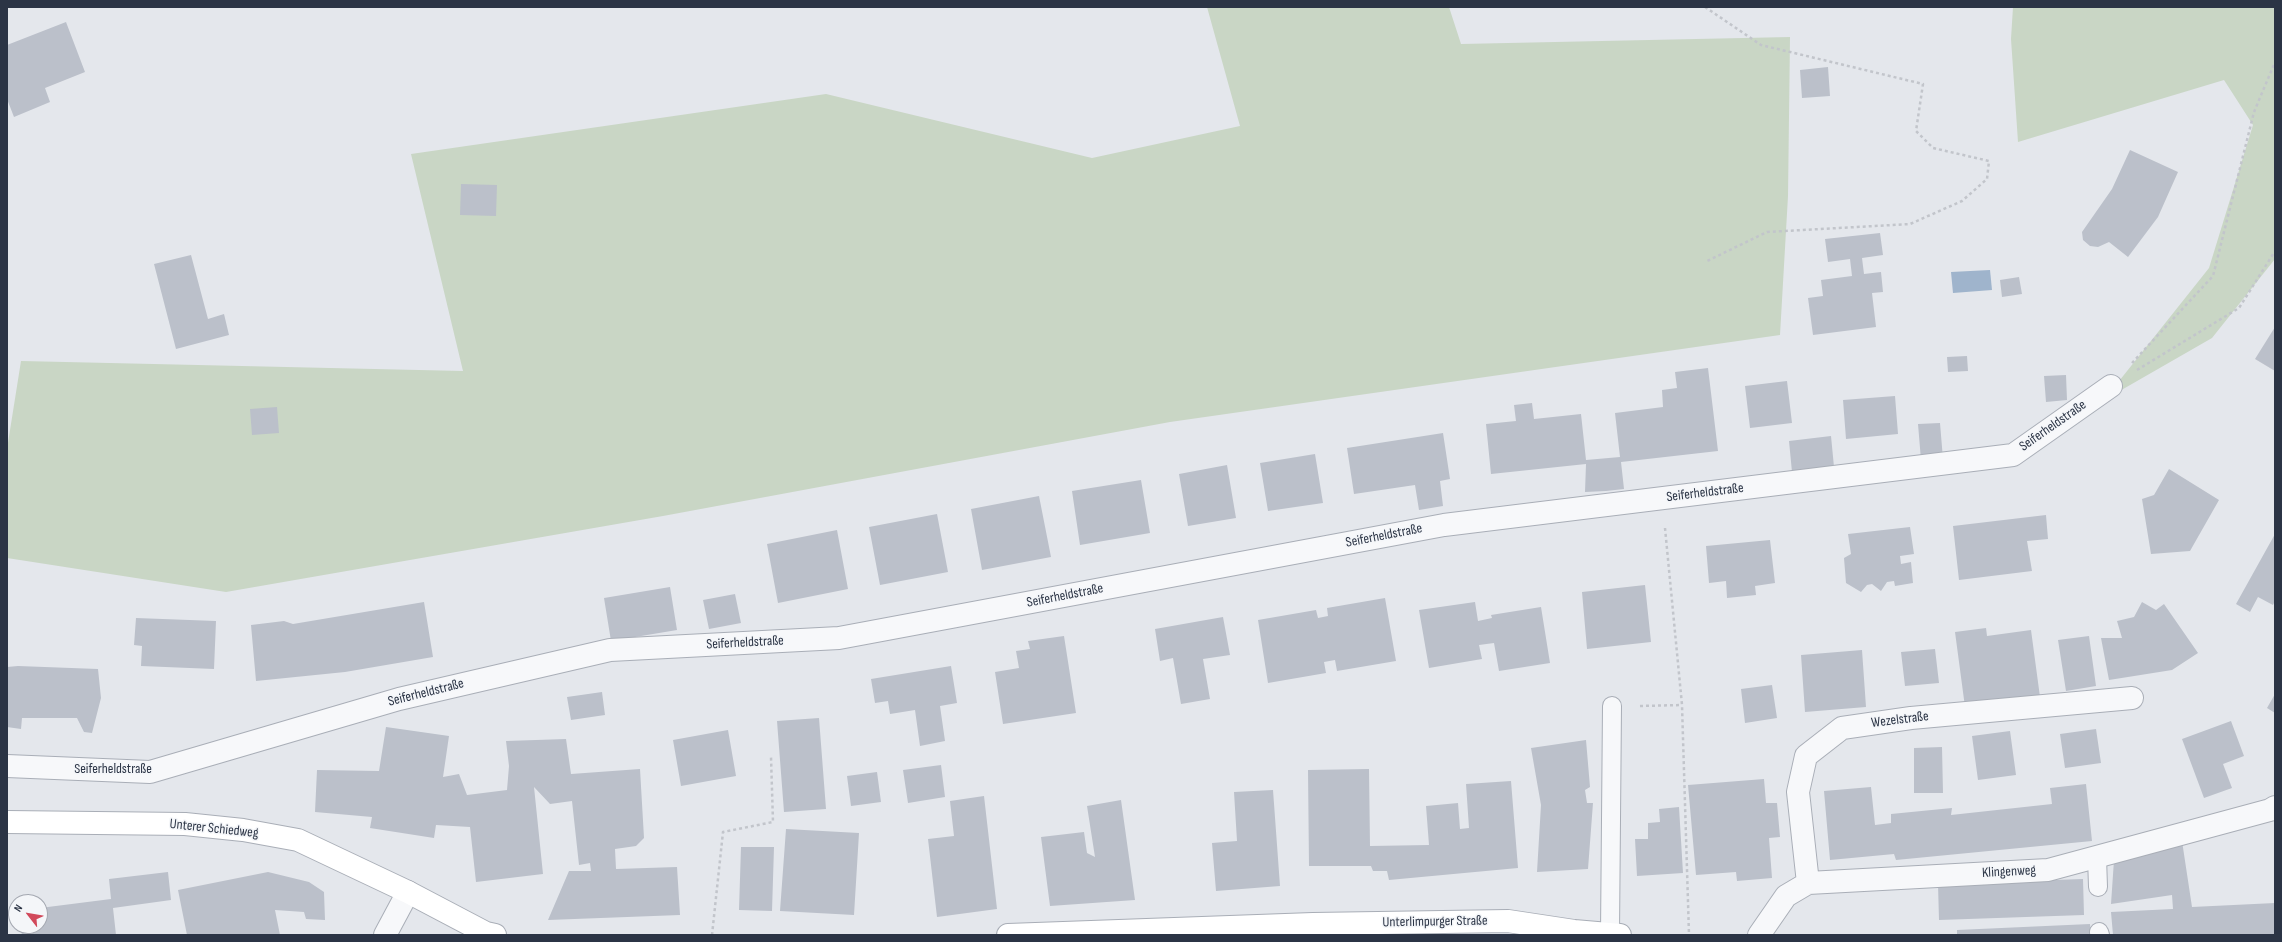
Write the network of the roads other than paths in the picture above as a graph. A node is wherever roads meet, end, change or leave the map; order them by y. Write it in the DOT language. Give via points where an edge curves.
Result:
graph roads {
  1 [pos="2111,386"];
  2 [pos="2132,698"];
  3 [pos="1612,706"];
  4 [pos="7,766"];
  5 [pos="2275,807"];
  6 [pos="7,822"];
  7 [pos="2097,857"];
  8 [pos="1808,883"];
  9 [pos="2098,887"];
  10 [pos="408,892"];
  11 [pos="1570,933"];
  12 [pos="1615,934"];
  13 [pos="385,935"];
  14 [pos="495,935"];
  15 [pos="1008,935"];
  16 [pos="1759,935"];
  1 -- 4 [label="street, Seiferheldstraße" via="2013,455 1444,525 839,638 610,650 399,699 150,772"];
  2 -- 8 [label="street, Wezelstraße" via="1911,718 1842,728 1806,756 1798,792"];
  3 -- 12 [label="lane"];
  5 -- 7 [label="street, Klingenweg"];
  6 -- 10 [label="street, Unterer Schiedweg" via="185,824 243,830 298,840"];
  7 -- 8 [label="street, Klingenweg" via="2048,870"];
  7 -- 9 [label="lane"];
  8 -- 16 [label="street, Klingenweg" via="1786,896"];
  10 -- 13 [label="street"];
  10 -- 14 [label="street" via="486,933"];
  11 -- 12 [label="street, Unterlimpurger Straße"];
  11 -- 15 [label="street, Unterlimpurger Straße" via="1508,921 1313,924"];
}
